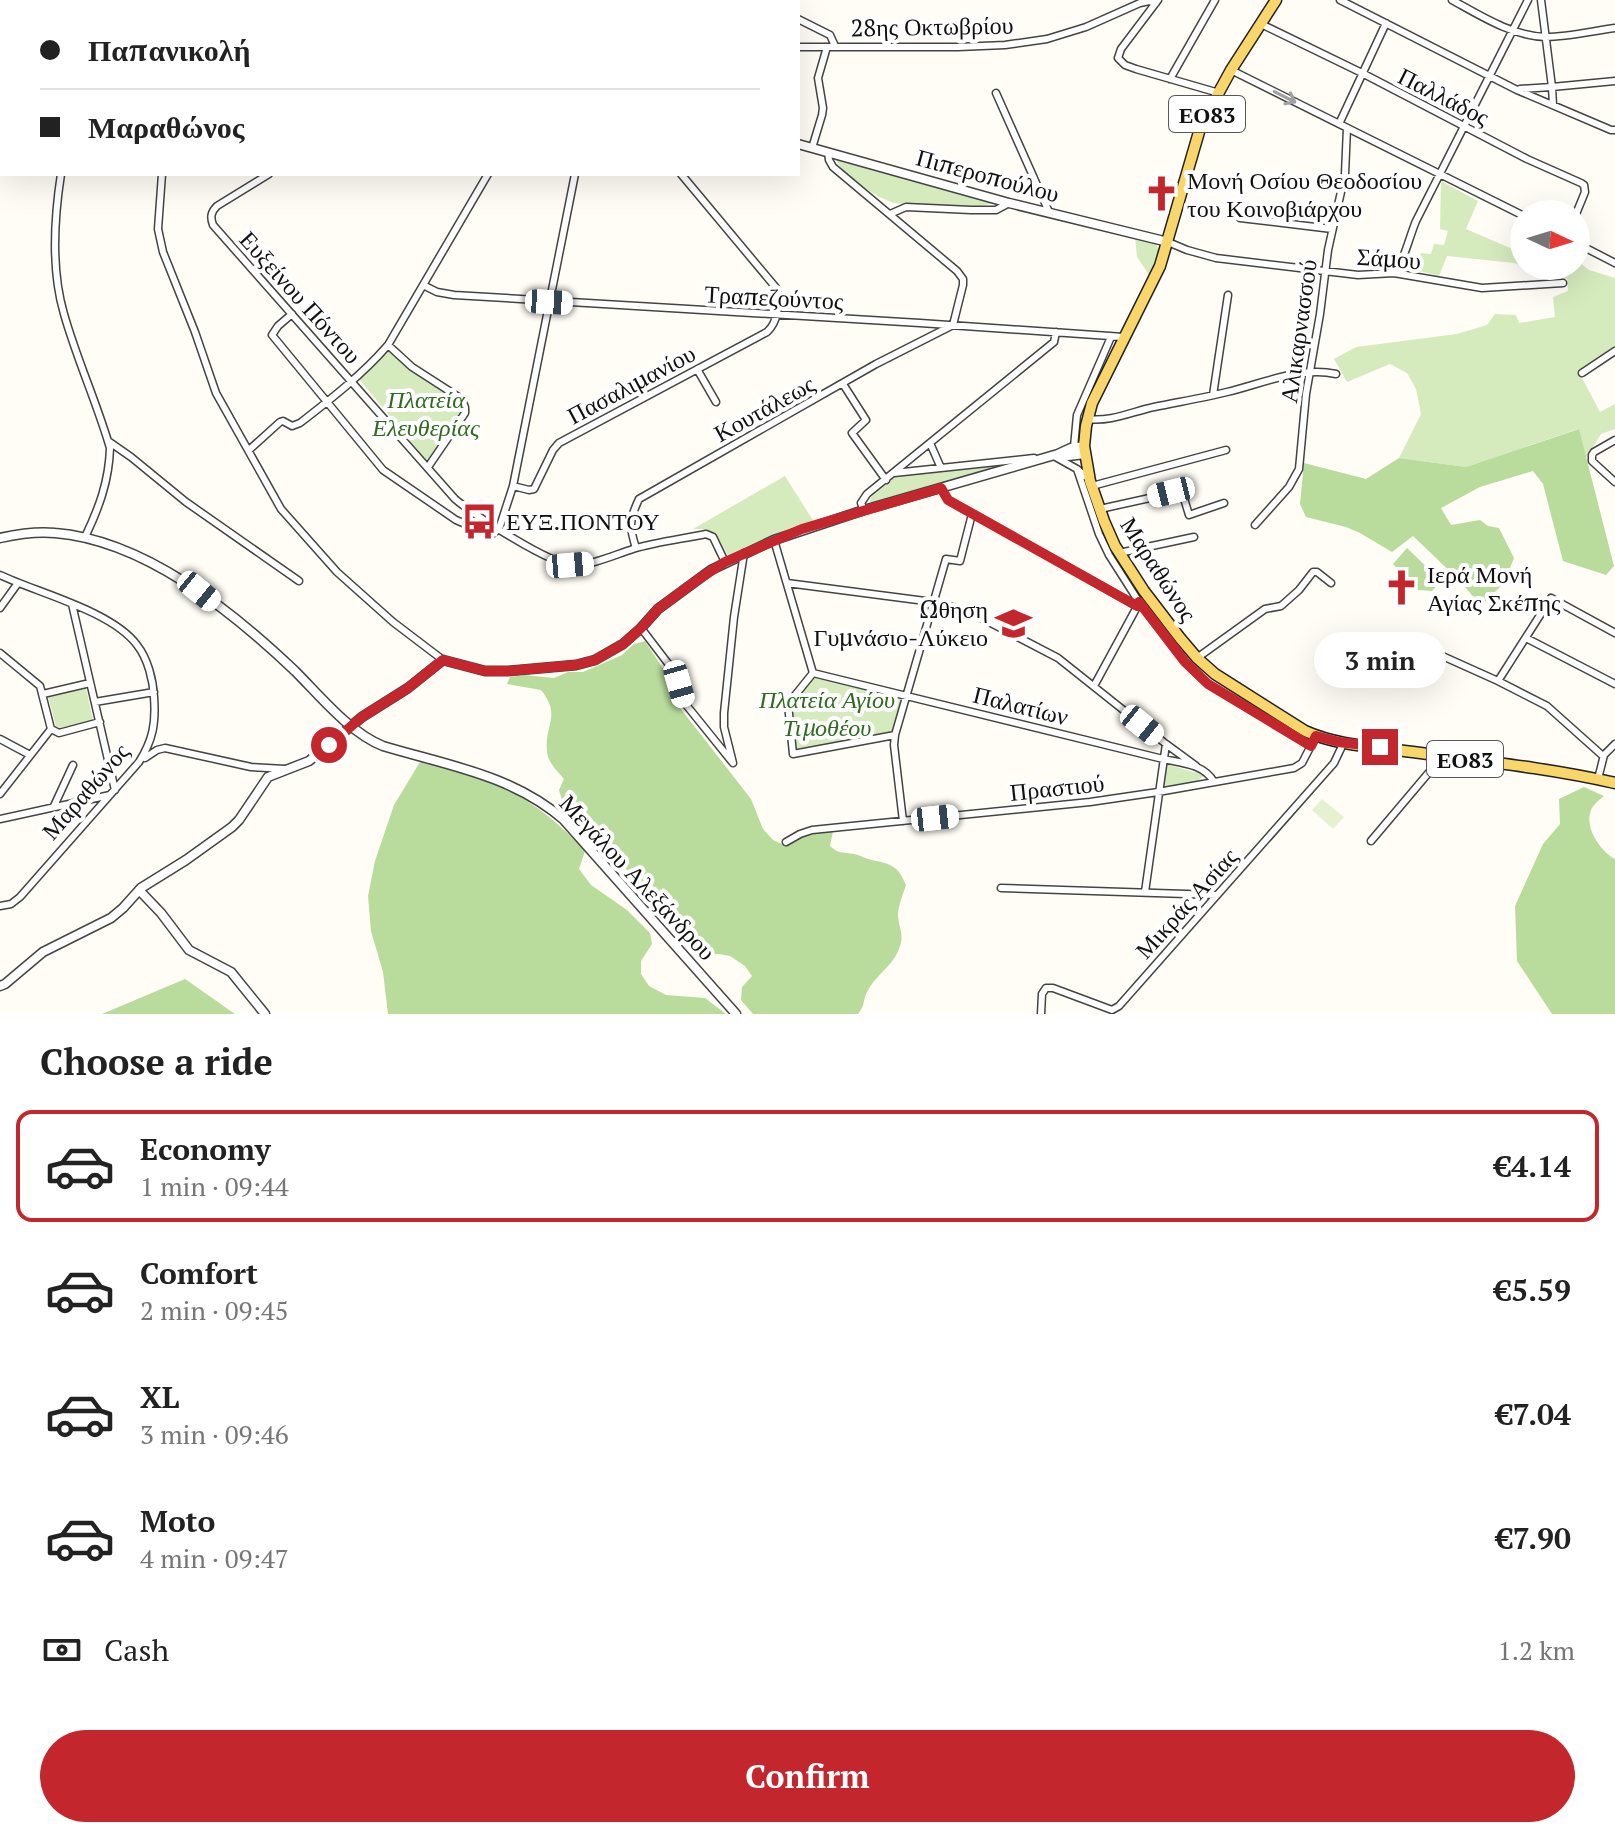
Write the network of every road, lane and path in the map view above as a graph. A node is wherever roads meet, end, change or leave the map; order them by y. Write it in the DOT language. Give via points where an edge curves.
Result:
graph roads {
  1 [pos="1215,0"];
  2 [pos="1276,0"];
  3 [pos="1340,0"];
  4 [pos="1452,0"];
  5 [pos="1528,0"];
  6 [pos="1541,0"];
  7 [pos="1157,1"];
  8 [pos="800,20"];
  9 [pos="1386,23"];
  10 [pos="1261,24"];
  11 [pos="1615,28"];
  12 [pos="1513,31"];
  13 [pos="1547,37"];
  14 [pos="800,47"];
  15 [pos="831,47"];
  16 [pos="1231,70"];
  17 [pos="1362,73"];
  18 [pos="1490,77"];
  19 [pos="1170,79"];
  20 [pos="1615,81"];
  21 [pos="1552,87"];
  22 [pos="1517,90"];
  23 [pos="996,93"];
  24 [pos="1219,93"];
  25 [pos="1553,105"];
  26 [pos="1339,124"];
  27 [pos="1464,126"];
  28 [pos="1347,128"];
  29 [pos="1615,130"];
  30 [pos="800,145"];
  31 [pos="812,148"];
  32 [pos="828,152"];
  33 [pos="1439,174"];
  34 [pos="61,176"];
  35 [pos="162,176"];
  36 [pos="266,176"];
  37 [pos="487,176"];
  38 [pos="575,176"];
  39 [pos="683,176"];
  40 [pos="1582,200"];
  41 [pos="1009,203"];
  42 [pos="1510,209"];
  43 [pos="1049,212"];
  44 [pos="890,214"];
  45 [pos="1240,218"];
  46 [pos="1332,229"];
  47 [pos="1168,242"];
  48 [pos="1590,250"];
  49 [pos="1615,263"];
  50 [pos="1324,271"];
  51 [pos="1394,273"];
  52 [pos="1563,283"];
  53 [pos="423,285"];
  54 [pos="1228,295"];
  55 [pos="549,302"];
  56 [pos="292,314"];
  57 [pos="777,315"];
  58 [pos="953,325"];
  59 [pos="921,332"];
  60 [pos="1056,332"];
  61 [pos="1111,337"];
  62 [pos="1124,337"];
  63 [pos="388,345"];
  64 [pos="1615,351"];
  65 [pos="697,369"];
  66 [pos="1310,372"];
  67 [pos="1582,373"];
  68 [pos="1336,374"];
  69 [pos="351,381"];
  70 [pos="843,384"];
  71 [pos="1213,395"];
  72 [pos="326,402"];
  73 [pos="716,402"];
  74 [pos="1087,419"];
  75 [pos="1615,440"];
  76 [pos="108,441"];
  77 [pos="930,443"];
  78 [pos="1081,449"];
  79 [pos="249,450"];
  80 [pos="1226,450"];
  81 [pos="1052,455"];
  82 [pos="428,467"];
  83 [pos="941,468"];
  84 [pos="1077,469"];
  85 [pos="894,473"];
  86 [pos="886,480"];
  87 [pos="1615,482"];
  88 [pos="1091,483"];
  89 [pos="513,486"];
  90 [pos="941,488"];
  91 [pos="1224,503"];
  92 [pos="1100,509"];
  93 [pos="864,510"];
  94 [pos="972,514"];
  95 [pos="1255,525"];
  96 [pos="499,529"];
  97 [pos="85,537"];
  98 [pos="1194,537"];
  99 [pos="0,538"];
  100 [pos="774,540"];
  101 [pos="636,548"];
  102 [pos="744,553"];
  103 [pos="1119,553"];
  104 [pos="725,562"];
  105 [pos="0,575"];
  106 [pos="299,581"];
  107 [pos="18,583"];
  108 [pos="787,583"];
  109 [pos="1331,583"];
  110 [pos="933,602"];
  111 [pos="72,604"];
  112 [pos="1138,604"];
  113 [pos="0,608"];
  114 [pos="641,628"];
  115 [pos="1615,633"];
  116 [pos="1526,638"];
  117 [pos="1409,641"];
  118 [pos="0,653"];
  119 [pos="1197,658"];
  120 [pos="443,660"];
  121 [pos="813,673"];
  122 [pos="1498,681"];
  123 [pos="90,683"];
  124 [pos="1615,684"];
  125 [pos="1094,686"];
  126 [pos="154,692"];
  127 [pos="43,694"];
  128 [pos="906,695"];
  129 [pos="95,702"];
  130 [pos="100,722"];
  131 [pos="351,726"];
  132 [pos="51,729"];
  133 [pos="895,735"];
  134 [pos="0,739"];
  135 [pos="1314,741"];
  136 [pos="1344,742"];
  137 [pos="1166,744"];
  138 [pos="1615,744"];
  139 [pos="30,755"];
  140 [pos="1439,755"];
  141 [pos="1603,756"];
  142 [pos="1163,759"];
  143 [pos="139,762"];
  144 [pos="73,765"];
  145 [pos="1196,766"];
  146 [pos="291,768"];
  147 [pos="1598,779"];
  148 [pos="1214,782"];
  149 [pos="1615,783"];
  150 [pos="113,792"];
  151 [pos="1158,792"];
  152 [pos="0,794"];
  153 [pos="54,806"];
  154 [pos="0,819"];
  155 [pos="903,821"];
  156 [pos="1371,841"];
  157 [pos="786,842"];
  158 [pos="1001,888"];
  159 [pos="139,890"];
  160 [pos="1145,892"];
  161 [pos="1198,895"];
  162 [pos="1217,895"];
  163 [pos="0,906"];
  164 [pos="1206,907"];
  165 [pos="0,986"];
  166 [pos="265,1014"];
  167 [pos="736,1014"];
  168 [pos="1041,1014"];
  1 -- 19 [label="street"];
  2 -- 10 [label="main road, Μαραθώνος / ΕΟ83"];
  3 -- 9 [label="street"];
  4 -- 12 [label="street"];
  5 -- 12 [label="street"];
  6 -- 13 [label="street"];
  7 -- 15 [label="street, 28ης Οκτωβρίου" via="1047,39 1005,45"];
  7 -- 19 [label="street" via="1118,58"];
  8 -- 15 [label="street" via="830,35"];
  9 -- 17 [label="street"];
  9 -- 18 [label="street"];
  10 -- 16 [label="main road, Μαραθώνος / ΕΟ83"];
  10 -- 17 [label="street, Παλλάδος"];
  11 -- 13 [label="street"];
  12 -- 13 [label="street"];
  12 -- 18 [label="street"];
  13 -- 21 [label="street"];
  14 -- 15 [label="street, 28ης Οκτωβρίου"];
  15 -- 31 [label="street" via="818,78 823,108"];
  16 -- 24 [label="main road, Μαραθώνος / ΕΟ83"];
  16 -- 26 [label="street, one-way"];
  17 -- 26 [label="street"];
  17 -- 27 [label="street, Παλλάδος"];
  18 -- 22 [label="street"];
  18 -- 27 [label="street"];
  19 -- 24 [label="street"];
  20 -- 21 [label="street"];
  21 -- 22 [label="street"];
  21 -- 25 [label="street"];
  22 -- 25 [label="street"];
  23 -- 43 [label="street"];
  24 -- 47 [label="main road, Μαραθώνος / ΕΟ83" via="1201,125"];
  25 -- 29 [label="street"];
  26 -- 28 [label="street"];
  27 -- 33 [label="street"];
  27 -- 40 [label="street, Παλλάδος" via="1581,183"];
  28 -- 33 [label="street"];
  28 -- 46 [label="street, Αλικαρνασσού" via="1345,174"];
  30 -- 31 [label="street, Πιπεροπούλου"];
  31 -- 32 [label="street, Πιπεροπούλου"];
  32 -- 41 [label="street, Πιπεροπούλου"];
  32 -- 44 [label="street" via="833,167"];
  33 -- 42 [label="street"];
  33 -- 51 [label="street"];
  34 -- 76 [label="street" via="56,232 63,311"];
  35 -- 79 [label="street" via="159,241 216,393"];
  36 -- 56 [label="street, Ευξείνου Πόντου" via="217,206 211,218"];
  37 -- 53 [label="street"];
  38 -- 55 [label="street"];
  39 -- 57 [label="street" via="777,289"];
  41 -- 43 [label="street, Πιπεροπούλου"];
  41 -- 44 [label="street" via="996,210 906,207"];
  43 -- 47 [label="street, Πιπεροπούλου"];
  44 -- 58 [label="street" via="963,279"];
  45 -- 46 [label="street"];
  46 -- 50 [label="street, Αλικαρνασσού"];
  47 -- 50 [label="street, Σάμου" via="1216,258"];
  47 -- 62 [label="main road, Μαραθώνος / ΕΟ83"];
  48 -- 49 [label="street"];
  50 -- 51 [label="street, Σάμου"];
  50 -- 66 [label="street, Αλικαρνασσού"];
  51 -- 52 [label="street, Σάμου" via="1482,288"];
  53 -- 55 [label="street, Τραπεζούντος" via="454,295"];
  53 -- 63 [label="street"];
  54 -- 71 [label="street"];
  55 -- 57 [label="street, Τραπεζούντος"];
  55 -- 89 [label="street"];
  56 -- 69 [label="street, Ευξείνου Πόντου"];
  56 -- 72 [label="street" via="272,335"];
  57 -- 59 [label="street, Τραπεζούντος"];
  57 -- 65 [label="street, Πασαλιμανίου" via="767,332"];
  58 -- 59 [label="street, Τραπεζούντος"];
  58 -- 59 [label="street, Κουτάλεως"];
  58 -- 60 [label="street, Τραπεζούντος"];
  59 -- 70 [label="street, Κουτάλεως"];
  60 -- 61 [label="street, Τραπεζούντος"];
  60 -- 77 [label="street" via="1054,342"];
  61 -- 62 [label="street, Τραπεζούντος"];
  61 -- 78 [label="street" via="1080,407 1075,427"];
  62 -- 74 [label="main road, Μαραθώνος / ΕΟ83"];
  63 -- 69 [label="street"];
  63 -- 82 [label="street" via="466,407"];
  64 -- 67 [label="street"];
  65 -- 73 [label="street"];
  65 -- 89 [label="street, Πασαλιμανίου" via="559,443 534,489"];
  66 -- 68 [label="street"];
  66 -- 71 [label="street"];
  66 -- 95 [label="street, Αλικαρνασσού" via="1298,472"];
  69 -- 72 [label="street"];
  69 -- 82 [label="street, Ευξείνου Πόντου"];
  70 -- 86 [label="street" via="866,420 852,433"];
  70 -- 101 [label="street, Κουτάλεως" via="639,499 630,530"];
  71 -- 74 [label="street" via="1111,419"];
  72 -- 79 [label="street" via="297,425 278,423"];
  72 -- 96 [label="street" via="383,470 456,520 491,535"];
  74 -- 78 [label="main road, Μαραθώνος / ΕΟ83"];
  75 -- 87 [label="street" via="1594,452 1592,461"];
  76 -- 97 [label="street" via="105,489"];
  76 -- 106 [label="street"];
  77 -- 83 [label="street"];
  77 -- 85 [label="street"];
  78 -- 81 [label="street" via="1068,456"];
  78 -- 88 [label="main road, Μαραθώνος / ΕΟ83"];
  79 -- 120 [label="street" via="285,514 324,558"];
  80 -- 88 [label="street"];
  81 -- 83 [label="street"];
  81 -- 84 [label="street"];
  81 -- 90 [label="street"];
  82 -- 96 [label="street, Ευξείνου Πόντου" via="455,499"];
  83 -- 85 [label="street"];
  84 -- 88 [label="street"];
  84 -- 112 [label="street" via="1099,534"];
  85 -- 86 [label="street"];
  86 -- 93 [label="street" via="867,494 861,503"];
  88 -- 92 [label="main road, Μαραθώνος / ΕΟ83"];
  89 -- 96 [label="street"];
  90 -- 93 [label="street"];
  90 -- 94 [label="street" via="948,500"];
  91 -- 92 [label="street" via="1189,515 1177,492"];
  92 -- 103 [label="main road, Μαραθώνος / ΕΟ83"];
  93 -- 100 [label="street"];
  94 -- 110 [label="street" via="960,561 946,559"];
  94 -- 112 [label="street"];
  96 -- 101 [label="street, Ευξείνου Πόντου" via="570,565"];
  97 -- 99 [label="street, Μεγάλου Αλεξάνδρου" via="36,532"];
  97 -- 131 [label="street, Μεγάλου Αλεξάνδρου" via="137,557 199,591"];
  98 -- 103 [label="street"];
  100 -- 102 [label="street"];
  100 -- 108 [label="street"];
  101 -- 104 [label="street, Ευξείνου Πόντου" via="706,534 713,537"];
  102 -- 104 [label="street"];
  102 -- 114 [label="street" via="724,713 733,763 683,701 670,666"];
  103 -- 119 [label="main road, Μαραθώνος / ΕΟ83"];
  104 -- 114 [label="street" via="658,609"];
  105 -- 107 [label="street, Μαραθώνος"];
  107 -- 111 [label="street, Μαραθώνος"];
  107 -- 113 [label="street"];
  108 -- 110 [label="street"];
  108 -- 121 [label="street"];
  109 -- 119 [label="street" via="1313,572 1281,606 1265,609"];
  110 -- 125 [label="street" via="968,611 1058,658"];
  110 -- 128 [label="street"];
  111 -- 123 [label="street"];
  111 -- 126 [label="street, Μαραθώνος" via="129,635 148,666"];
  112 -- 125 [label="street"];
  112 -- 135 [label="street" via="1208,684"];
  114 -- 120 [label="street" via="607,654 576,665 485,671"];
  115 -- 116 [label="street" via="1551,598"];
  116 -- 122 [label="street"];
  116 -- 124 [label="street"];
  117 -- 122 [label="street"];
  118 -- 127 [label="street"];
  119 -- 135 [label="main road, Μαραθώνος / ΕΟ83"];
  120 -- 131 [label="street"];
  121 -- 128 [label="street, Παλατίων"];
  121 -- 133 [label="street" via="788,704 793,754"];
  122 -- 141 [label="street" via="1547,706"];
  123 -- 127 [label="street"];
  123 -- 129 [label="street"];
  125 -- 137 [label="street"];
  126 -- 129 [label="street"];
  126 -- 143 [label="street, Μαραθώνος" via="149,747"];
  127 -- 132 [label="street"];
  128 -- 133 [label="street"];
  128 -- 142 [label="street, Παλατίων"];
  129 -- 130 [label="street"];
  130 -- 132 [label="street" via="59,733"];
  130 -- 150 [label="street"];
  131 -- 146 [label="street" via="309,761"];
  131 -- 167 [label="street, Μεγάλου Αλεξάνδρου" via="383,746 508,784 553,811"];
  132 -- 139 [label="street"];
  133 -- 155 [label="street"];
  134 -- 139 [label="street"];
  135 -- 136 [label="main road, Μαραθώνος / ΕΟ83"];
  135 -- 148 [label="street, Πραστιού" via="1294,768"];
  136 -- 140 [label="main road, Μαραθώνος / ΕΟ83"];
  136 -- 162 [label="street, Μικράς Ασίας" via="1334,763"];
  137 -- 142 [label="street"];
  137 -- 145 [label="street"];
  138 -- 141 [label="street"];
  139 -- 152 [label="street"];
  140 -- 147 [label="main road, Μαραθώνος / ΕΟ83"];
  140 -- 156 [label="street"];
  141 -- 147 [label="street"];
  142 -- 145 [label="street, Παλατίων"];
  142 -- 151 [label="street"];
  143 -- 146 [label="street" via="165,748 251,767"];
  143 -- 150 [label="street, Μαραθώνος"];
  144 -- 153 [label="street"];
  145 -- 148 [label="street, Παλατίων"];
  146 -- 159 [label="street" via="268,777 232,827"];
  147 -- 149 [label="main road, Μαραθώνος / ΕΟ83"];
  148 -- 151 [label="street, Πραστιού"];
  150 -- 153 [label="street"];
  150 -- 163 [label="street, Μαραθώνος" via="20,897"];
  151 -- 155 [label="street, Πραστιού"];
  151 -- 160 [label="street"];
  153 -- 154 [label="street"];
  155 -- 157 [label="street, Πραστιού" via="809,830"];
  158 -- 160 [label="street"];
  159 -- 165 [label="street" via="111,918 43,952"];
  159 -- 166 [label="street" via="189,950 231,972"];
  160 -- 161 [label="street"];
  161 -- 162 [label="street"];
  161 -- 164 [label="street"];
  162 -- 164 [label="street, Μικράς Ασίας"];
  164 -- 168 [label="street, Μικράς Ασίας" via="1119,1006 1112,1010 1046,988"];
}
